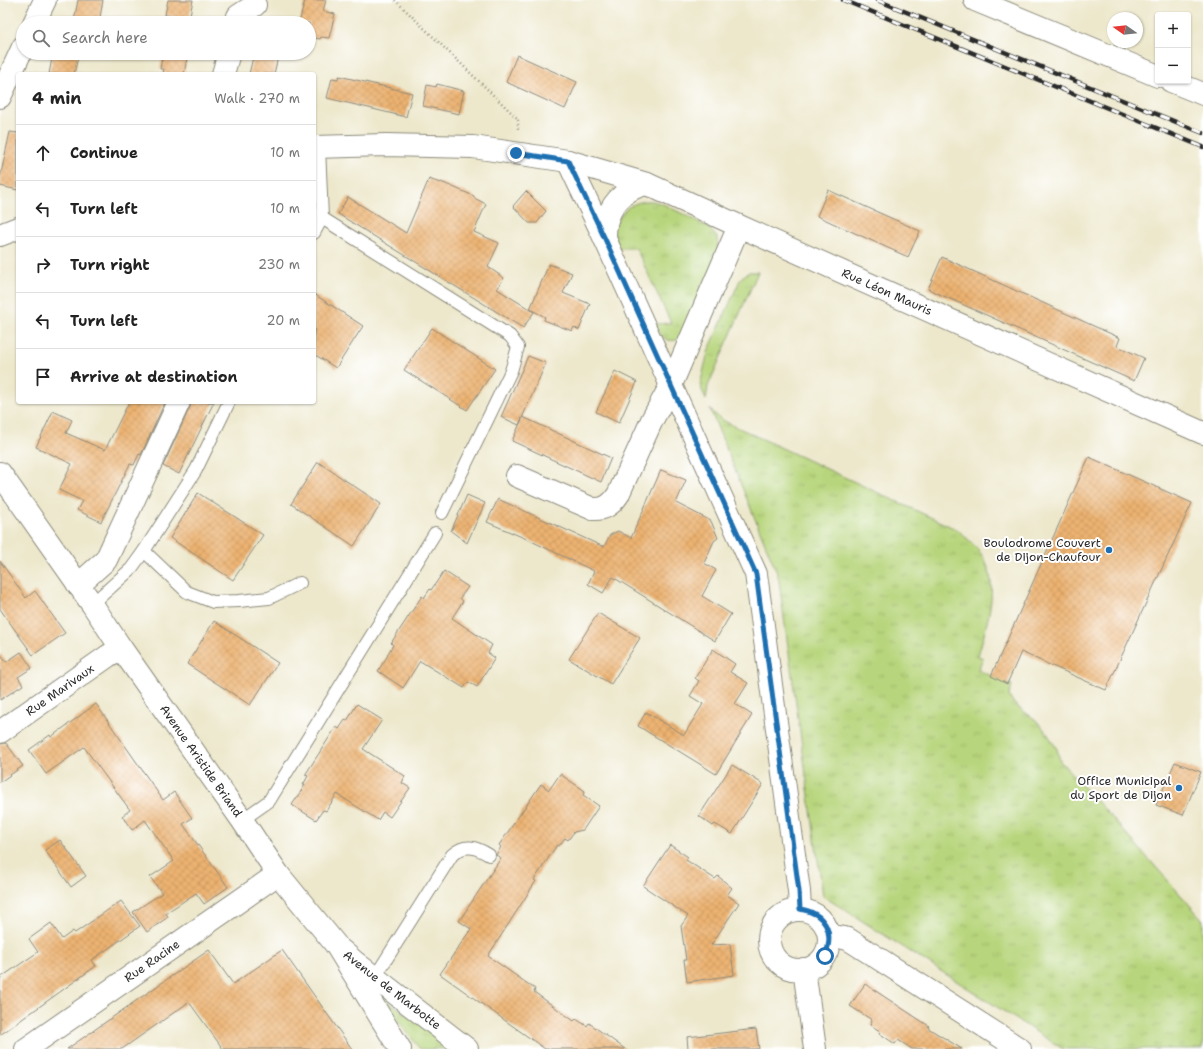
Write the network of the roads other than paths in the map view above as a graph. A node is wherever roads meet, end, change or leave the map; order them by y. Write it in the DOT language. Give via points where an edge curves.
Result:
graph roads {
  1 [pos="45,0"];
  2 [pos="975,0"];
  3 [pos="256,5"];
  4 [pos="37,16"];
  5 [pos="238,16"];
  6 [pos="17,60"];
  7 [pos="227,60"];
  8 [pos="224,72"];
  9 [pos="1155,75"];
  10 [pos="1178,84"];
  11 [pos="1203,94"];
  12 [pos="0,97"];
  13 [pos="317,147"];
  14 [pos="568,161"];
  15 [pos="647,184"];
  16 [pos="322,218"];
  17 [pos="739,226"];
  18 [pos="16,229"];
  19 [pos="316,229"];
  20 [pos="0,236"];
  21 [pos="605,239"];
  22 [pos="671,385"];
  23 [pos="178,404"];
  24 [pos="228,404"];
  25 [pos="1203,433"];
  26 [pos="0,473"];
  27 [pos="517,476"];
  28 [pos="442,513"];
  29 [pos="435,533"];
  30 [pos="144,552"];
  31 [pos="300,583"];
  32 [pos="78,585"];
  33 [pos="92,604"];
  34 [pos="121,648"];
  35 [pos="0,732"];
  36 [pos="242,820"];
  37 [pos="489,855"];
  38 [pos="278,874"];
  39 [pos="800,909"];
  40 [pos="829,938"];
  41 [pos="336,945"];
  42 [pos="804,969"];
  43 [pos="375,977"];
  44 [pos="26,1049"];
  45 [pos="400,1049"];
  46 [pos="467,1049"];
  47 [pos="815,1049"];
  48 [pos="1020,1049"];
  1 -- 4 [label="street"];
  2 -- 9 [label="street"];
  3 -- 5 [label="street"];
  6 -- 12 [label="street"];
  7 -- 8 [label="street"];
  10 -- 11 [label="street"];
  13 -- 14 [label="street, Rue Léon Mauris" via="473,147"];
  13 -- 16 [label="lane"];
  14 -- 15 [label="street, Rue Léon Mauris"];
  14 -- 21 [label="street"];
  15 -- 17 [label="street, Rue Léon Mauris"];
  15 -- 21 [label="street" via="633,188 617,201 607,217"];
  16 -- 19 [label="lane"];
  16 -- 28 [label="lane" via="510,336 518,347 511,371"];
  17 -- 22 [label="street"];
  17 -- 25 [label="street, Rue Léon Mauris"];
  18 -- 20 [label="street"];
  21 -- 22 [label="street"];
  22 -- 27 [label="street" via="618,495 613,503 605,508 586,507"];
  22 -- 39 [label="street" via="756,574"];
  23 -- 32 [label="street" via="106,560"];
  24 -- 30 [label="lane" via="196,470"];
  26 -- 32 [label="street, Avenue Aristide Briand"];
  29 -- 36 [label="lane" via="269,801"];
  30 -- 31 [label="lane" via="187,592 213,602 269,598"];
  30 -- 33 [label="lane" via="131,569"];
  32 -- 33 [label="street, Avenue Aristide Briand"];
  33 -- 34 [label="street, Avenue Aristide Briand"];
  34 -- 35 [label="street, Rue Marivaux"];
  34 -- 36 [label="street, Avenue Aristide Briand"];
  36 -- 38 [label="street, Avenue Aristide Briand"];
  37 -- 43 [label="lane" via="469,847 461,848 452,855"];
  38 -- 41 [label="street, Avenue Aristide Briand"];
  38 -- 44 [label="street, Rue Racine"];
  39 -- 40 [label="street" via="817,915 823,921 828,929"];
  39 -- 42 [label="street" via="790,910 774,922 769,941 776,959 783,965 792,969"];
  40 -- 42 [label="street" via="825,956 811,968"];
  40 -- 48 [label="street" via="848,939"];
  41 -- 43 [label="street, Avenue de Marbotte"];
  41 -- 45 [label="street, Avenue Aristide Briand"];
  42 -- 47 [label="street"];
  43 -- 46 [label="street, Avenue de Marbotte"];
}
